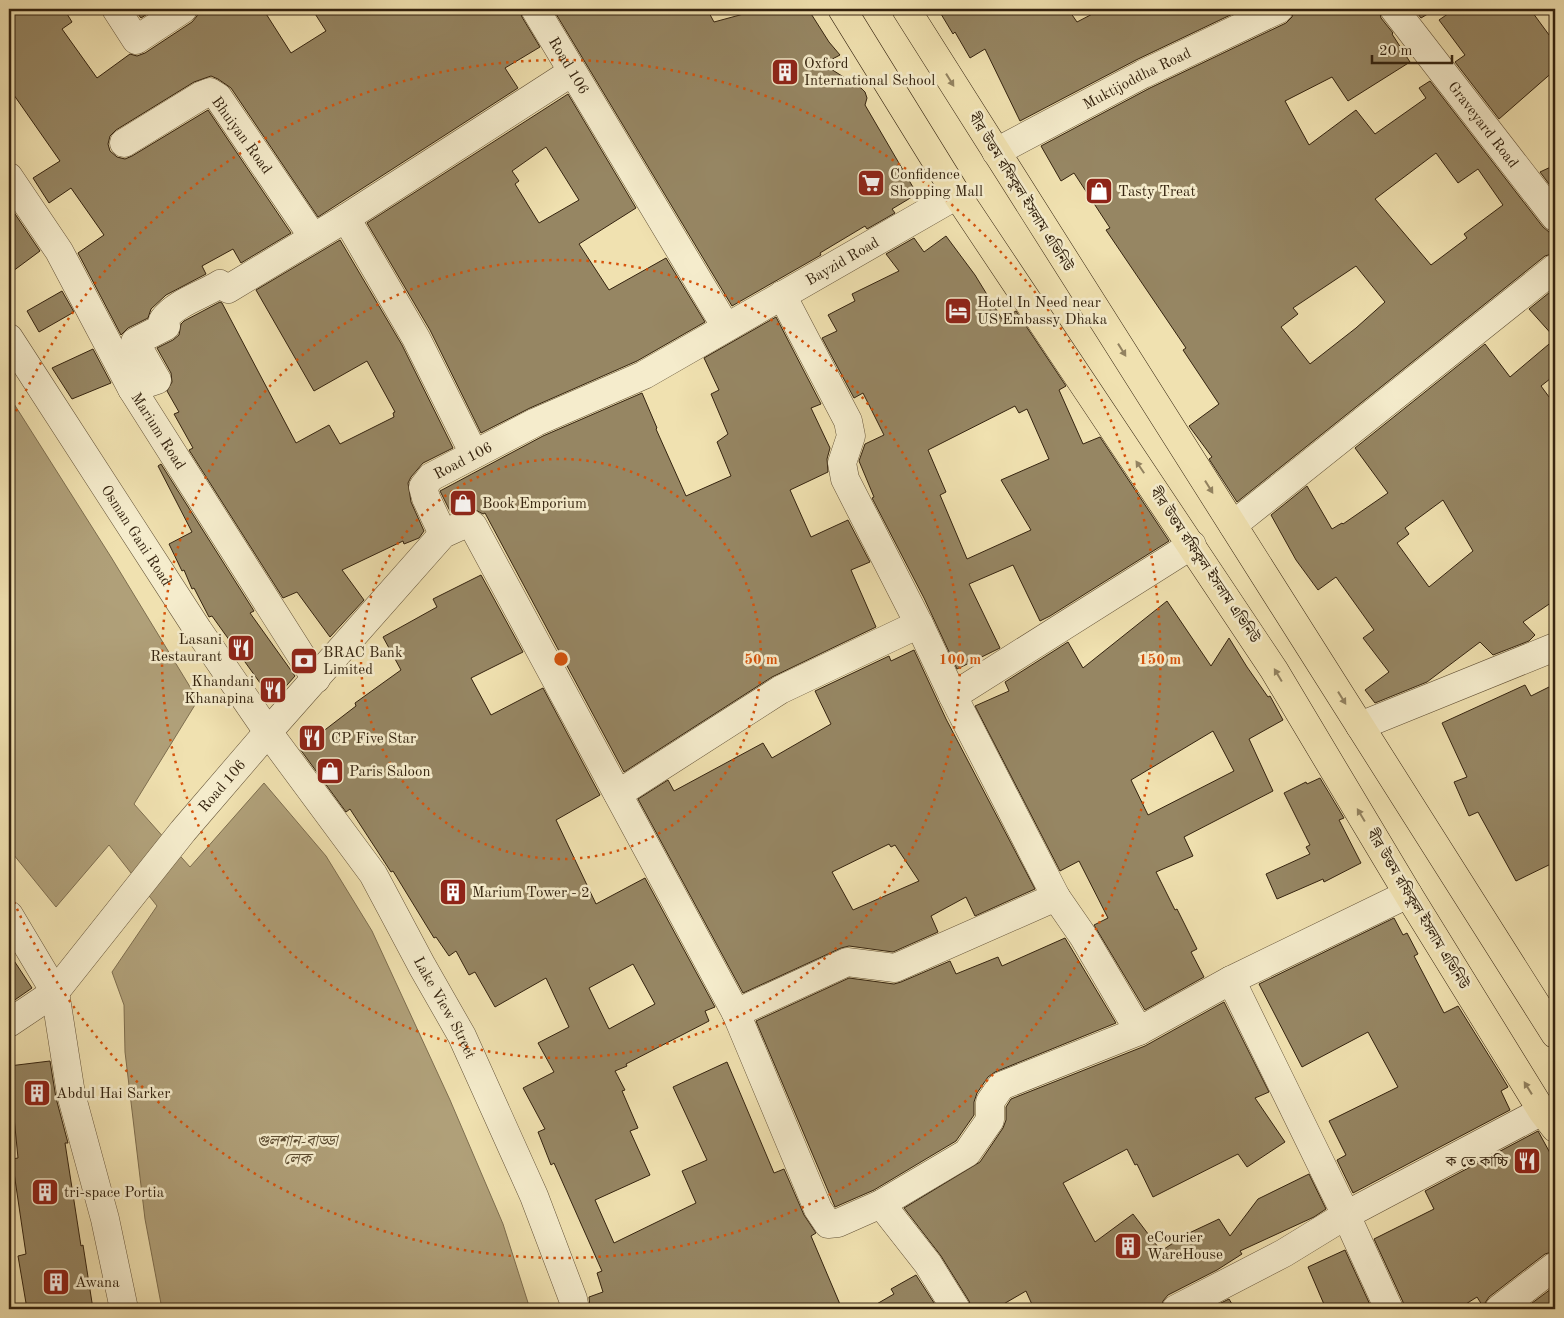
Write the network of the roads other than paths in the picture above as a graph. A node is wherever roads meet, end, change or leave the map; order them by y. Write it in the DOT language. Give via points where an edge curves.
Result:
graph roads {
  1 [pos="116,9"];
  2 [pos="183,9"];
  3 [pos="535,9"];
  4 [pos="842,9"];
  5 [pos="906,9"];
  6 [pos="1280,9"];
  7 [pos="1394,9"];
  8 [pos="572,72"];
  9 [pos="124,143"];
  10 [pos="996,152"];
  11 [pos="9,177"];
  12 [pos="957,195"];
  13 [pos="1555,217"];
  14 [pos="346,218"];
  15 [pos="313,238"];
  16 [pos="1555,268"];
  17 [pos="782,295"];
  18 [pos="726,327"];
  19 [pos="9,338"];
  20 [pos="132,389"];
  21 [pos="474,454"];
  22 [pos="1233,525"];
  23 [pos="443,534"];
  24 [pos="1192,545"];
  25 [pos="919,624"];
  26 [pos="1555,647"];
  27 [pos="316,679"];
  28 [pos="953,696"];
  29 [pos="1360,726"];
  30 [pos="268,732"];
  31 [pos="618,794"];
  32 [pos="1408,894"];
  33 [pos="1056,897"];
  34 [pos="9,915"];
  35 [pos="1231,980"];
  36 [pos="55,992"];
  37 [pos="736,1013"];
  38 [pos="9,1023"];
  39 [pos="1139,1030"];
  40 [pos="1555,1034"];
  41 [pos="1549,1119"];
  42 [pos="881,1204"];
  43 [pos="1346,1215"];
  44 [pos="1555,1266"];
  45 [pos="124,1309"];
  46 [pos="575,1309"];
  47 [pos="956,1309"];
  48 [pos="1176,1309"];
  49 [pos="1389,1309"];
  50 [pos="1499,1309"];
  1 -- 2 [label="street" via="136,40"];
  3 -- 8 [label="street, Road 106"];
  4 -- 12 [label="main road, বীর উত্তম রফিকুল ইসলাম এভিনিউ"];
  5 -- 10 [label="main road, বীর উত্তম রফিকুল ইসলাম এভিনিউ, one-way"];
  6 -- 10 [label="street, Muktijoddha Road" via="1143,74"];
  7 -- 13 [label="street, Graveyard Road"];
  8 -- 14 [label="street"];
  8 -- 18 [label="street, Road 106"];
  9 -- 15 [label="street, Bhuiyan Road" via="210,92 218,97"];
  10 -- 22 [label="main road, বীর উত্তম রফিকুল ইসলাম এভিনিউ, one-way"];
  11 -- 20 [label="street, Marium Road" via="59,252"];
  12 -- 17 [label="street, Bayzid Road"];
  24 -- 12 [label="main road, বীর উত্তম রফিকুল ইসলাম এভিনিউ, one-way"];
  14 -- 15 [label="street"];
  14 -- 21 [label="street" via="416,338"];
  15 -- 20 [label="street" via="228,289 220,284 180,305 163,320 166,326 135,342 157,380 144,381"];
  16 -- 22 [label="street"];
  17 -- 18 [label="street, Bayzid Road"];
  17 -- 25 [label="street" via="848,420 851,436 842,463 845,479"];
  18 -- 21 [label="street, Road 106" via="644,376 536,422"];
  19 -- 30 [label="street, Osman Gani Road"];
  20 -- 27 [label="street, Marium Road"];
  21 -- 23 [label="street, Road 106" via="431,477 423,487"];
  22 -- 29 [label="main road, বীর উত্তম রফিকুল ইসলাম এভিনিউ, one-way"];
  23 -- 27 [label="street, Road 106"];
  23 -- 31 [label="street" via="465,524 473,526"];
  24 -- 28 [label="street"];
  32 -- 24 [label="main road, বীর উত্তম রফিকুল ইসলাম এভিনিউ, one-way" via="1274,670"];
  25 -- 28 [label="street"];
  25 -- 31 [label="street" via="780,690"];
  26 -- 29 [label="street"];
  27 -- 30 [label="street, Road 106"];
  28 -- 33 [label="street"];
  29 -- 40 [label="main road, বীর উত্তম রফিকুল ইসলাম এভিনিউ"];
  30 -- 36 [label="street, Road 106"];
  30 -- 46 [label="street, Lake View Street" via="373,874 462,1036 534,1196"];
  31 -- 37 [label="street"];
  32 -- 35 [label="street"];
  41 -- 32 [label="main road, বীর উত্তম রফিকুল ইসলাম এভিনিউ, one-way"];
  33 -- 37 [label="street" via="895,968 848,962"];
  33 -- 39 [label="street"];
  34 -- 36 [label="street"];
  35 -- 39 [label="street"];
  35 -- 43 [label="street"];
  36 -- 38 [label="street, Road 106"];
  36 -- 45 [label="street" via="71,1094 105,1219"];
  37 -- 42 [label="street" via="818,1208 828,1224 838,1223"];
  39 -- 42 [label="street" via="1001,1086 990,1102 990,1120 967,1153"];
  41 -- 43 [label="street"];
  42 -- 47 [label="street" via="928,1264"];
  43 -- 48 [label="street" via="1284,1253"];
  43 -- 49 [label="street"];
  44 -- 50 [label="street"];
}
